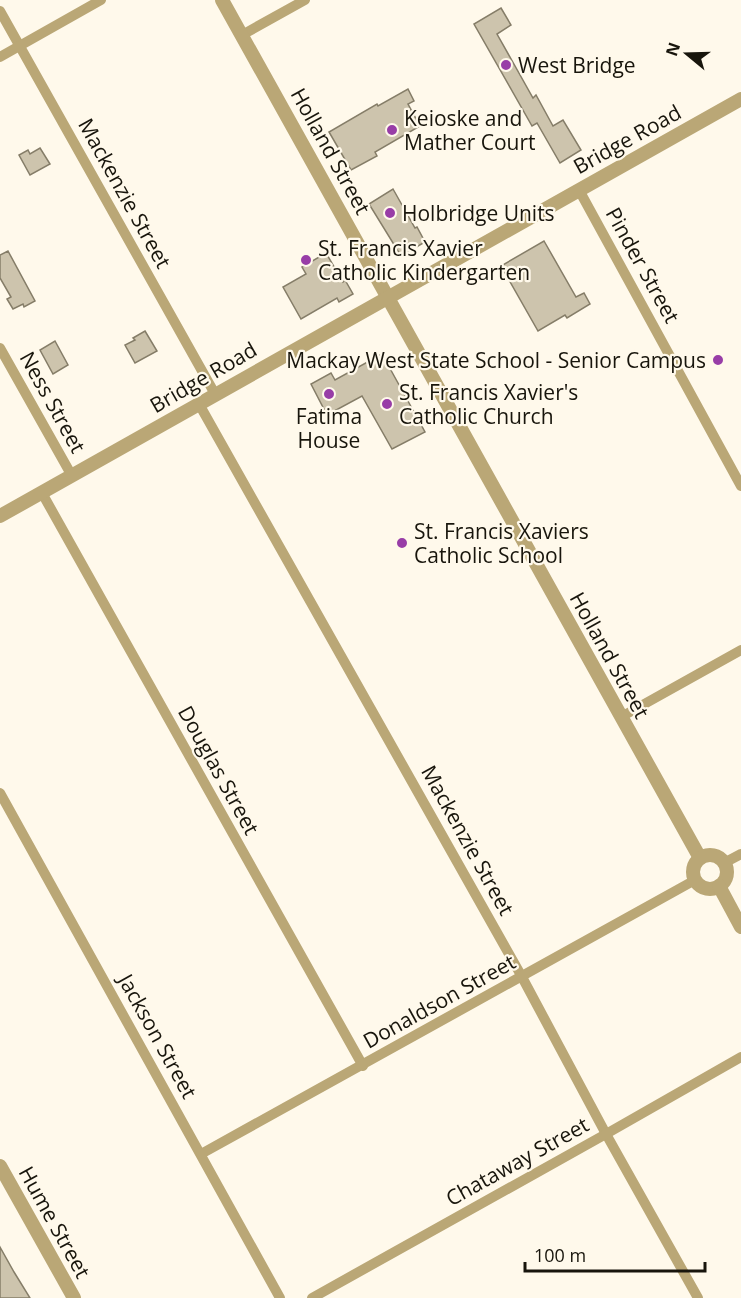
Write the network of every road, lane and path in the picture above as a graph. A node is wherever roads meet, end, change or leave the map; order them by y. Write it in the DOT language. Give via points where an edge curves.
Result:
graph roads {
  1 [pos="101,0"];
  2 [pos="222,0"];
  3 [pos="306,0"];
  4 [pos="0,11"];
  5 [pos="242,35"];
  6 [pos="20,46"];
  7 [pos="0,57"];
  8 [pos="741,99"];
  9 [pos="579,190"];
  10 [pos="389,297"];
  11 [pos="0,348"];
  12 [pos="215,394"];
  13 [pos="199,404"];
  14 [pos="72,476"];
  15 [pos="741,486"];
  16 [pos="42,493"];
  17 [pos="0,516"];
  18 [pos="741,650"];
  19 [pos="621,717"];
  20 [pos="0,793"];
  21 [pos="741,854"];
  22 [pos="700,858"];
  23 [pos="724,863"];
  24 [pos="694,880"];
  25 [pos="719,886"];
  26 [pos="741,927"];
  27 [pos="522,977"];
  28 [pos="741,1058"];
  29 [pos="363,1066"];
  30 [pos="606,1134"];
  31 [pos="201,1154"];
  32 [pos="0,1166"];
  33 [pos="74,1298"];
  34 [pos="280,1298"];
  35 [pos="312,1298"];
  36 [pos="698,1298"];
  1 -- 6 [label="street"];
  2 -- 5 [label="street, Holland Street"];
  3 -- 5 [label="street"];
  4 -- 6 [label="street, Mackenzie Street"];
  5 -- 10 [label="street, Holland Street"];
  6 -- 7 [label="street"];
  6 -- 12 [label="street, Mackenzie Street"];
  8 -- 9 [label="street, Bridge Road"];
  9 -- 10 [label="street, Bridge Road"];
  9 -- 15 [label="street, Pinder Street"];
  10 -- 12 [label="street, Bridge Road"];
  10 -- 19 [label="street, Holland Street"];
  11 -- 14 [label="street, Ness Street"];
  12 -- 13 [label="street, Bridge Road"];
  13 -- 14 [label="street, Bridge Road"];
  13 -- 27 [label="street, Mackenzie Street"];
  14 -- 16 [label="street, Bridge Road"];
  16 -- 17 [label="street, Bridge Road"];
  16 -- 29 [label="street, Douglas Street"];
  18 -- 19 [label="street"];
  19 -- 22 [label="street, Holland Street"];
  20 -- 31 [label="street, Jackson Street"];
  21 -- 23 [label="street"];
  22 -- 23 [label="street" via="715,856"];
  22 -- 24 [label="street" via="693,868"];
  23 -- 25 [label="street" via="726,875"];
  24 -- 25 [label="street" via="710,890"];
  24 -- 27 [label="street, Donaldson Street"];
  25 -- 26 [label="street"];
  27 -- 29 [label="street, Donaldson Street"];
  27 -- 30 [label="street, Mackenzie Street"];
  28 -- 30 [label="street, Chataway Street"];
  29 -- 31 [label="street, Donaldson Street"];
  30 -- 35 [label="street, Chataway Street"];
  30 -- 36 [label="street, Mackenzie Street"];
  31 -- 34 [label="street, Jackson Street"];
  32 -- 33 [label="street, Hume Street"];
}
